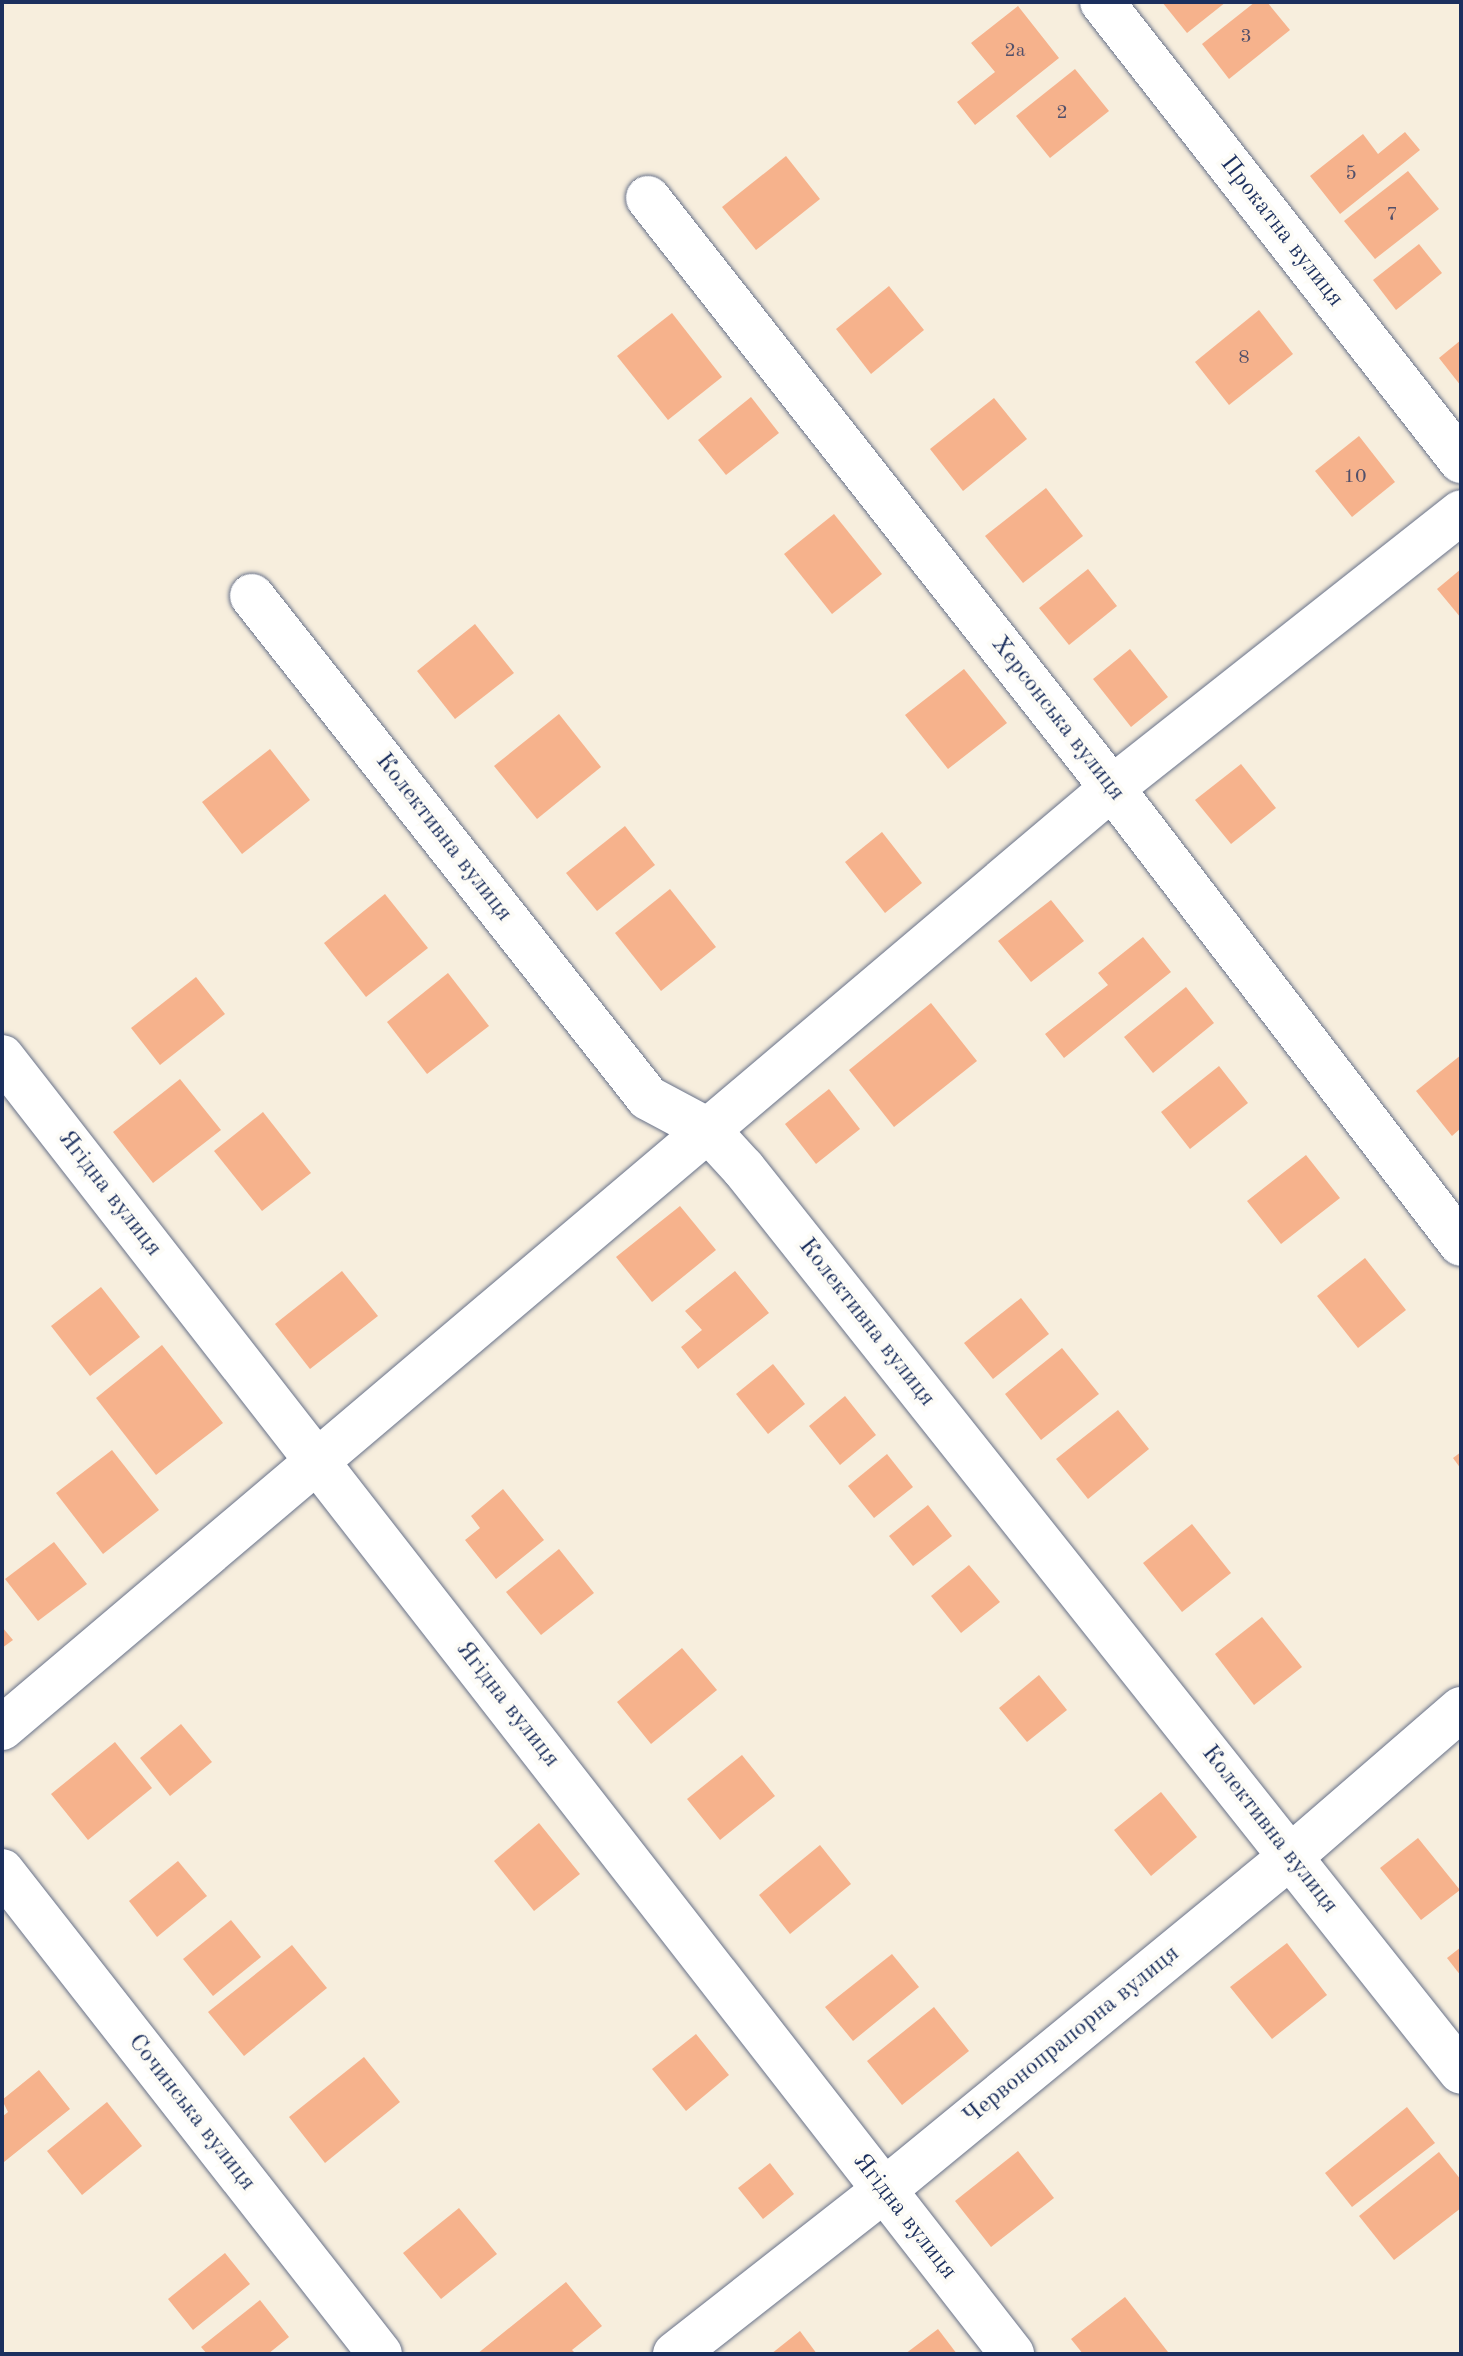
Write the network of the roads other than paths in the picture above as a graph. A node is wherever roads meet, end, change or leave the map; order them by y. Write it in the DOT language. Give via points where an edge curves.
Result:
graph roads {
  1 [pos="1102,2"];
  2 [pos="648,198"];
  3 [pos="1461,461"];
  4 [pos="1461,512"];
  5 [pos="252,596"];
  6 [pos="1112,788"];
  7 [pos="2,1057"];
  8 [pos="708,1130"];
  9 [pos="1461,1244"];
  10 [pos="318,1460"];
  11 [pos="1461,1709"];
  12 [pos="2,1728"];
  13 [pos="1290,1857"];
  14 [pos="2,1871"];
  15 [pos="1461,2072"];
  16 [pos="883,2191"];
  17 [pos="380,2354"];
  18 [pos="675,2354"];
  19 [pos="1012,2354"];
  1 -- 3 [label="street, Прокатна вулиця"];
  2 -- 6 [label="street, Херсонська вулиця"];
  4 -- 6 [label="street"];
  5 -- 8 [label="street, Колективна вулиця" via="648,1098"];
  6 -- 8 [label="street"];
  6 -- 9 [label="street, Херсонська вулиця"];
  7 -- 10 [label="street, Ягідна вулиця"];
  8 -- 10 [label="street"];
  8 -- 13 [label="street, Колективна вулиця"];
  10 -- 12 [label="street"];
  10 -- 16 [label="street, Ягідна вулиця"];
  11 -- 13 [label="street, Червонопрапорна вулиця"];
  13 -- 15 [label="street, Колективна вулиця"];
  13 -- 16 [label="street, Червонопрапорна вулиця"];
  14 -- 17 [label="street, Сочинська вулиця"];
  16 -- 18 [label="street, Червонопрапорна вулиця"];
  16 -- 19 [label="street, Ягідна вулиця"];
}
